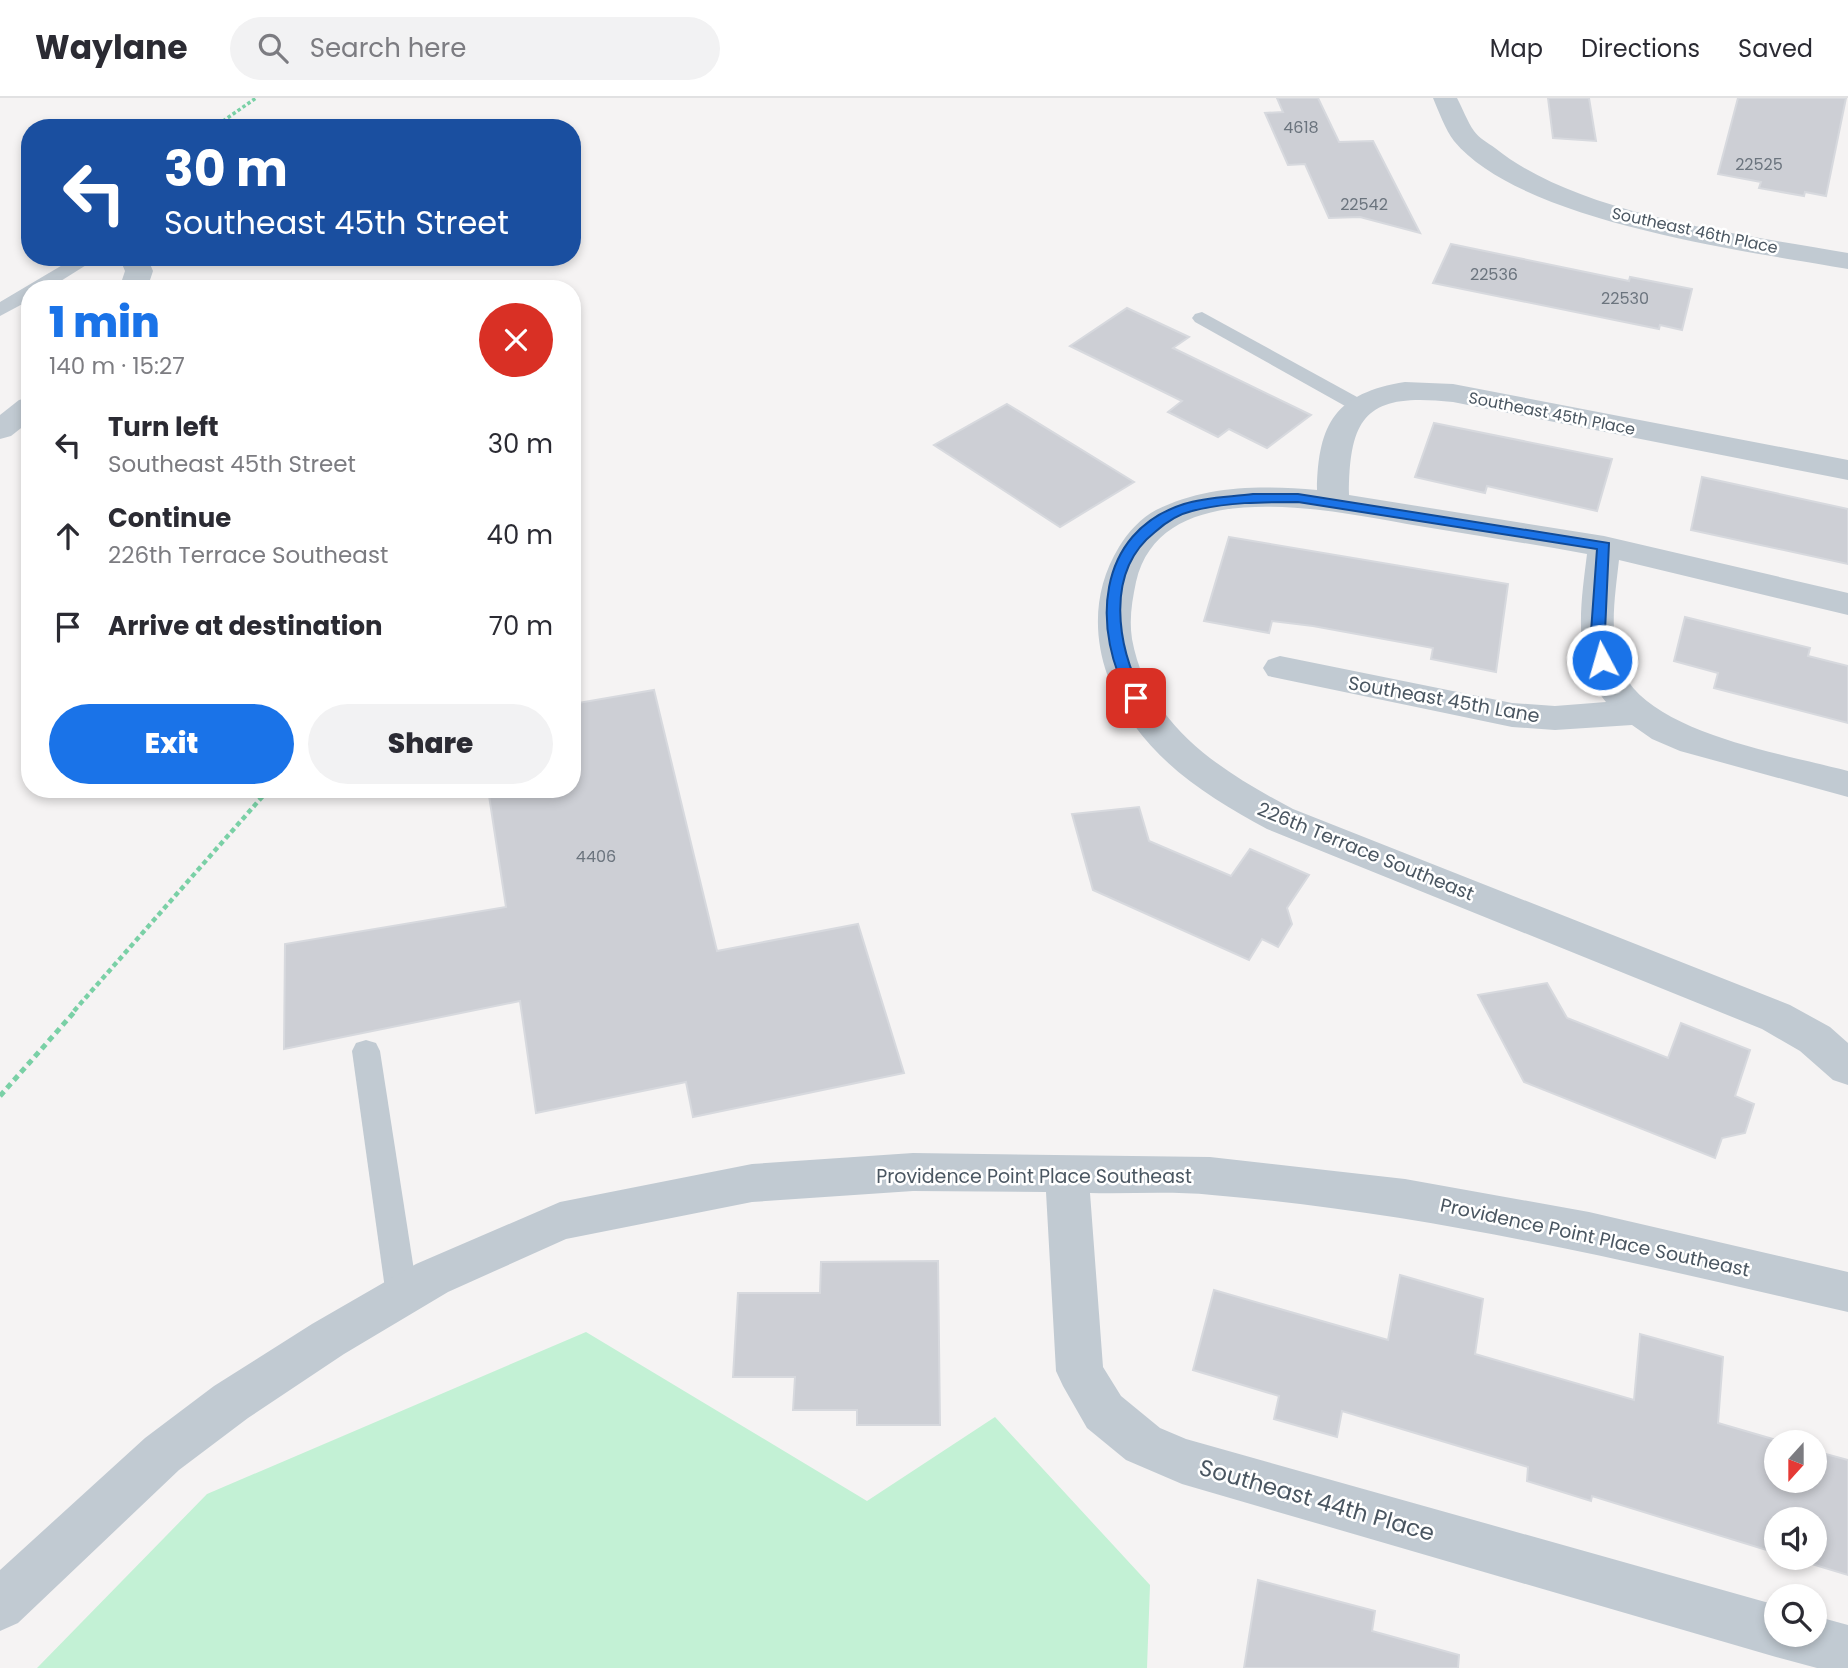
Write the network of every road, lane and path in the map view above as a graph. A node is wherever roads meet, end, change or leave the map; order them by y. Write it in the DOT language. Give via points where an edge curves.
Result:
graph roads {
  1 [pos="256,98"];
  2 [pos="1445,98"];
  3 [pos="226,119"];
  4 [pos="1848,261"];
  5 [pos="74,266"];
  6 [pos="50,280"];
  7 [pos="21,297"];
  8 [pos="0,310"];
  9 [pos="1202,318"];
  10 [pos="1361,407"];
  11 [pos="21,413"];
  12 [pos="0,430"];
  13 [pos="1848,470"];
  14 [pos="1333,502"];
  15 [pos="1604,546"];
  16 [pos="1848,604"];
  17 [pos="1280,668"];
  18 [pos="1639,712"];
  19 [pos="1848,784"];
  20 [pos="261,798"];
  21 [pos="366,1051"];
  22 [pos="1848,1068"];
  23 [pos="0,1096"];
  24 [pos="1068,1175"];
  25 [pos="1848,1292"];
  26 [pos="402,1296"];
  27 [pos="0,1605"];
  28 [pos="1764,1628"];
  1 -- 3 [label="path"];
  2 -- 4 [label="street, Southeast 46th Place" via="1457,127 1474,146 1560,197 1659,226"];
  5 -- 6 [label="lane"];
  7 -- 8 [label="lane"];
  9 -- 10 [label="lane"];
  10 -- 13 [label="street, Southeast 45th Place" via="1385,394 1408,390 1453,393"];
  10 -- 14 [label="street, Southeast 45th Place" via="1340,432"];
  11 -- 12 [label="street"];
  14 -- 15 [label="street, 226th Terrace Southeast"];
  14 -- 22 [label="street, 226th Terrace Southeast" via="1253,498 1187,507 1149,529 1126,556 1112,616 1115,642 1145,715 1171,745 1201,774 1280,819 1776,1017 1815,1039"];
  15 -- 16 [label="street, 226th Terrace Southeast"];
  15 -- 18 [label="street" via="1598,599 1602,660 1613,687"];
  17 -- 18 [label="street, Southeast 45th Lane" via="1511,715 1555,718"];
  18 -- 19 [label="street" via="1693,742"];
  20 -- 23 [label="path"];
  21 -- 26 [label="lane"];
  24 -- 25 [label="street, Providence Point Place Southeast" via="1210,1176 1405,1198 1589,1232"];
  24 -- 26 [label="street, Providence Point Place Southeast" via="913,1172 752,1183 560,1221"];
  24 -- 28 [label="street, Southeast 44th Place" via="1080,1371 1104,1412 1143,1444 1182,1461"];
  26 -- 27 [label="street, Providence Point Place Southeast" via="242,1395 162,1454"];
}
